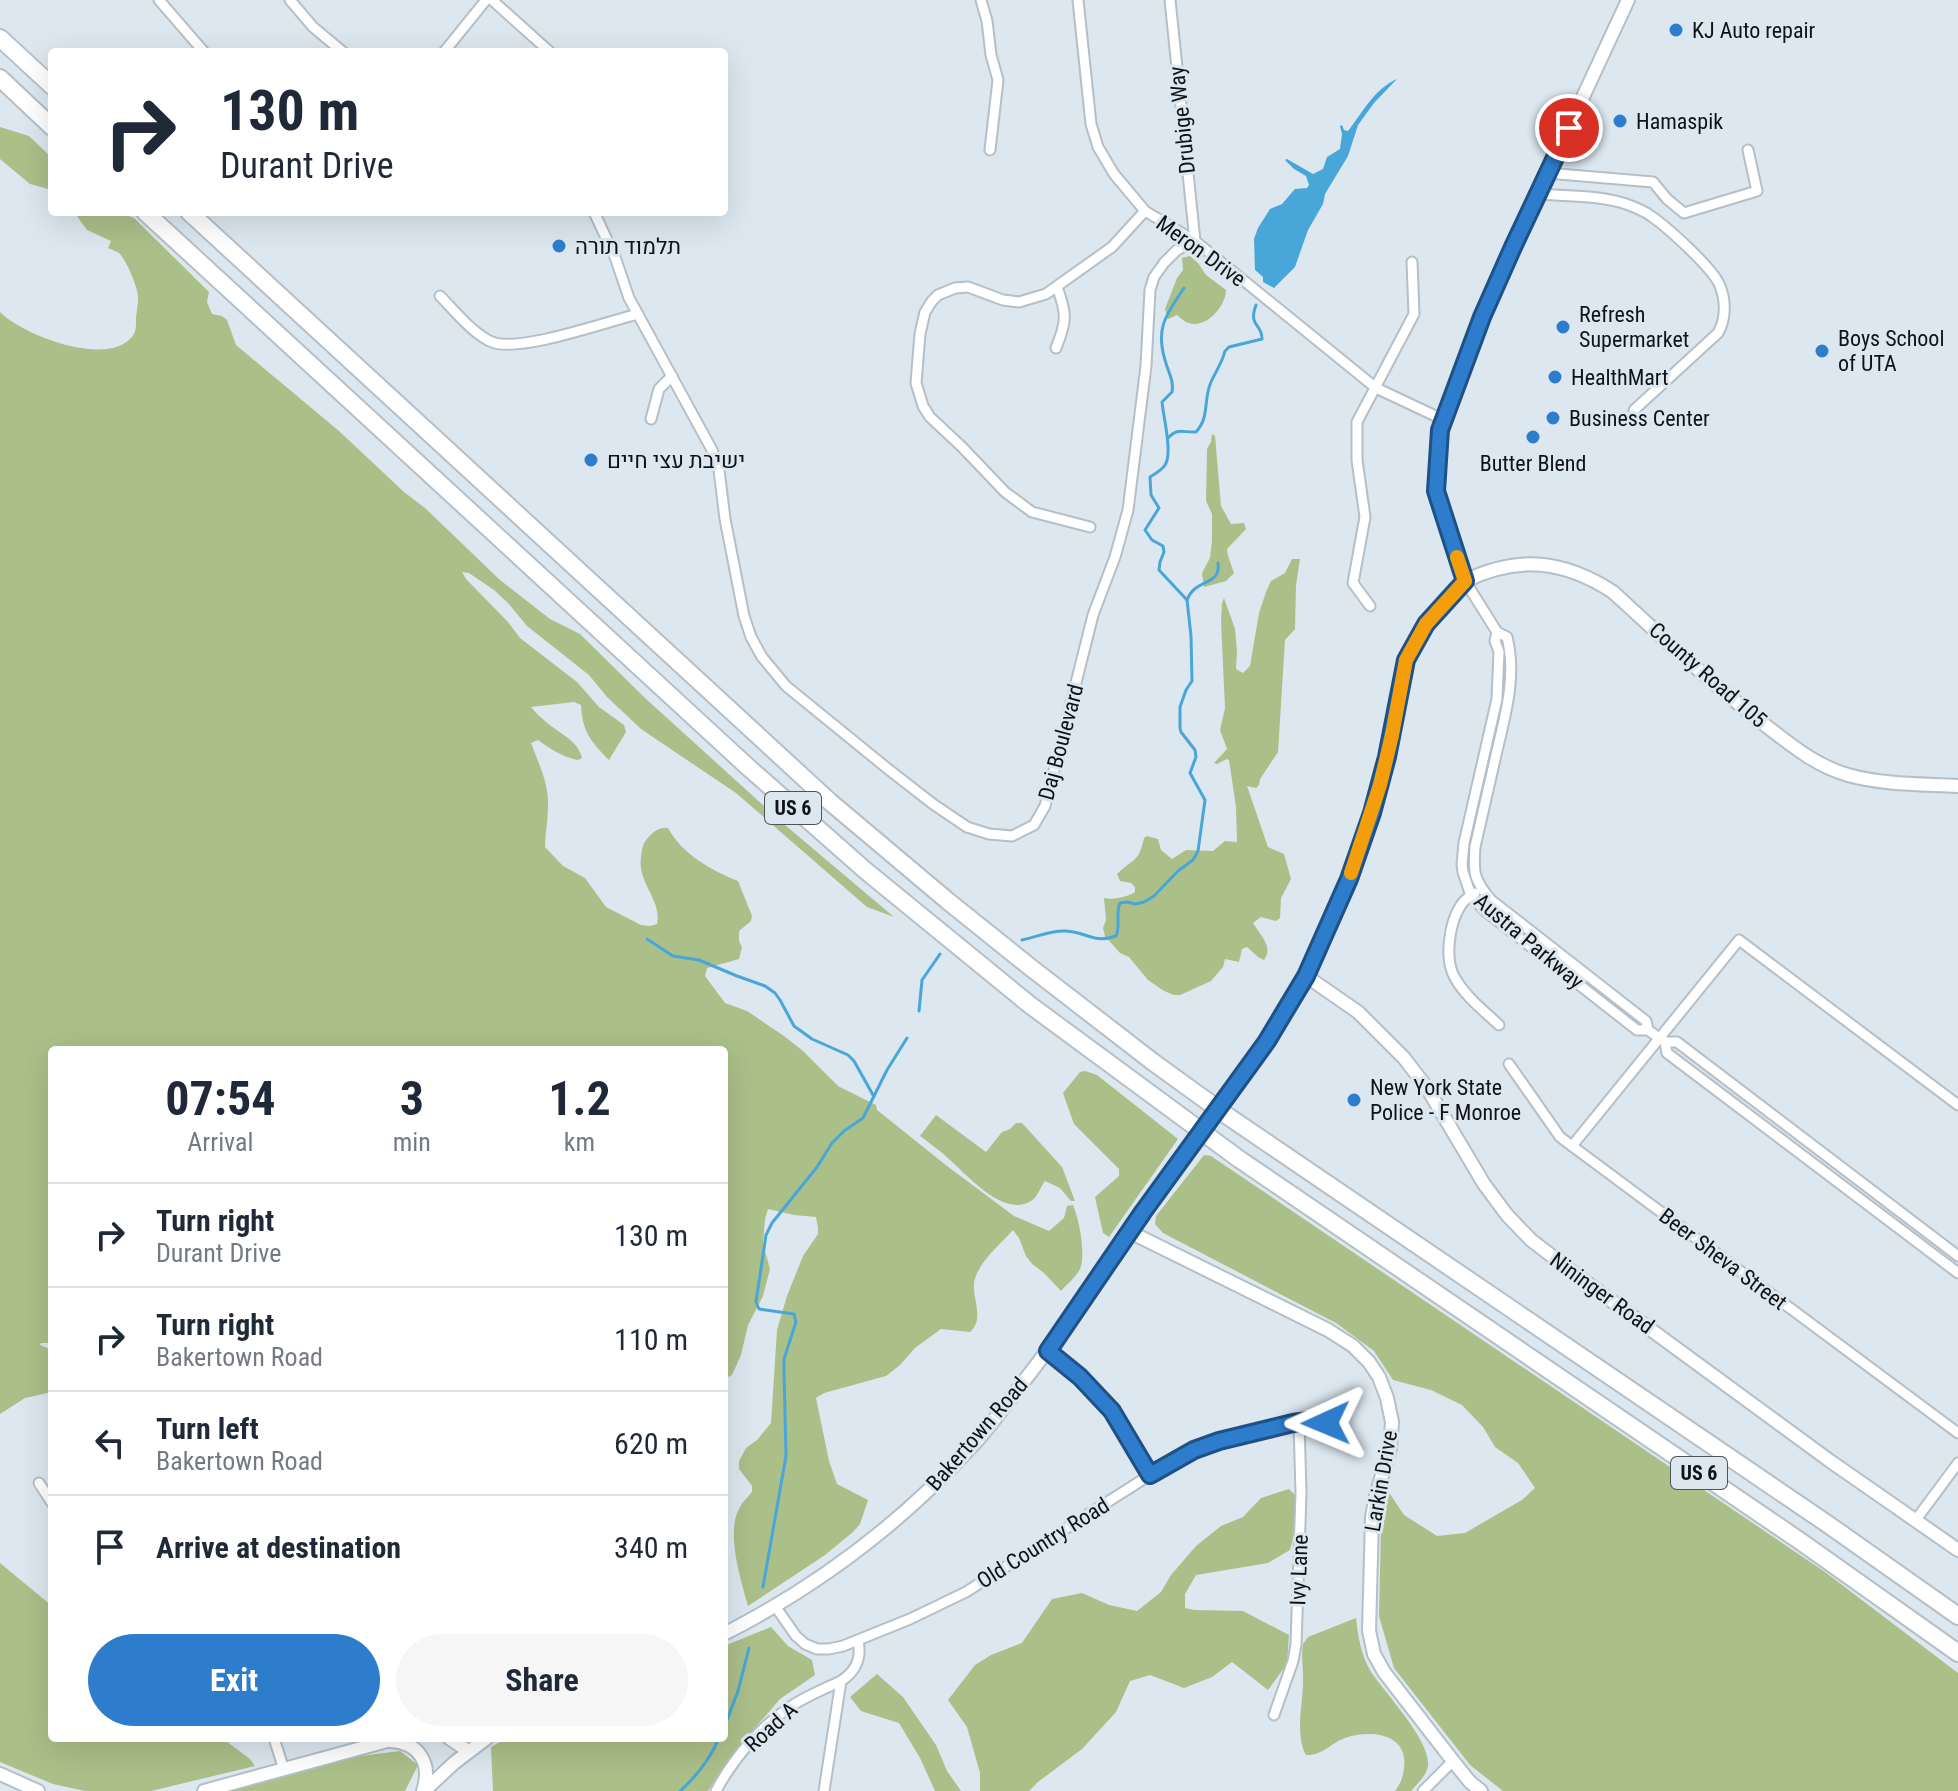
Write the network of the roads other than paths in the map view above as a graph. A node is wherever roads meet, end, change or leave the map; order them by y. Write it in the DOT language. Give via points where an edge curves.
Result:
graph roads {
  1 [pos="159,0"];
  2 [pos="290,0"];
  3 [pos="489,0"];
  4 [pos="981,0"];
  5 [pos="1078,0"];
  6 [pos="1170,0"];
  7 [pos="1628,0"];
  8 [pos="0,38"];
  9 [pos="201,48"];
  10 [pos="338,48"];
  11 [pos="447,48"];
  12 [pos="545,48"];
  13 [pos="0,78"];
  14 [pos="48,82"];
  15 [pos="48,123"];
  16 [pos="990,150"];
  17 [pos="1748,150"];
  18 [pos="1547,173"];
  19 [pos="1537,194"];
  20 [pos="1145,211"];
  21 [pos="149,216"];
  22 [pos="193,216"];
  23 [pos="596,216"];
  24 [pos="1195,241"];
  25 [pos="1412,262"];
  26 [pos="1057,287"];
  27 [pos="440,296"];
  28 [pos="638,314"];
  29 [pos="1056,348"];
  30 [pos="672,376"];
  31 [pos="1376,388"];
  32 [pos="1634,410"];
  33 [pos="651,419"];
  34 [pos="1444,420"];
  35 [pos="1090,527"];
  36 [pos="1465,581"];
  37 [pos="1370,606"];
  38 [pos="1497,632"];
  39 [pos="1958,786"];
  40 [pos="1481,888"];
  41 [pos="1471,896"];
  42 [pos="1306,976"];
  43 [pos="1499,1025"];
  44 [pos="1648,1030"];
  45 [pos="1662,1040"];
  46 [pos="1509,1064"];
  47 [pos="1958,1105"];
  48 [pos="1572,1146"];
  49 [pos="1130,1232"];
  50 [pos="1958,1256"];
  51 [pos="1958,1273"];
  52 [pos="1048,1351"];
  53 [pos="1299,1422"];
  54 [pos="1326,1423"];
  55 [pos="1958,1433"];
  56 [pos="1958,1463"];
  57 [pos="1150,1475"];
  58 [pos="39,1483"];
  59 [pos="48,1497"];
  60 [pos="1915,1521"];
  61 [pos="1958,1550"];
  62 [pos="775,1606"];
  63 [pos="1958,1616"];
  64 [pos="728,1632"];
  65 [pos="858,1641"];
  66 [pos="1958,1653"];
  67 [pos="841,1681"];
  68 [pos="1274,1715"];
  69 [pos="275,1742"];
  70 [pos="382,1742"];
  71 [pos="403,1742"];
  72 [pos="455,1742"];
  73 [pos="481,1742"];
  74 [pos="468,1751"];
  75 [pos="1453,1761"];
  76 [pos="284,1770"];
  77 [pos="0,1774"];
  78 [pos="38,1791"];
  79 [pos="204,1791"];
  80 [pos="424,1791"];
  81 [pos="716,1791"];
  82 [pos="824,1791"];
  83 [pos="1423,1791"];
  84 [pos="1481,1791"];
  1 -- 9 [label="street"];
  2 -- 10 [label="street"];
  3 -- 11 [label="street"];
  3 -- 12 [label="street"];
  4 -- 16 [label="street" via="998,80"];
  5 -- 20 [label="street, Meron Drive" via="1098,147"];
  6 -- 24 [label="street, Drubige Way"];
  7 -- 18 [label="street"];
  8 -- 14 [label="highway"];
  13 -- 15 [label="highway"];
  17 -- 18 [label="street" via="1757,191 1684,213 1653,182"];
  18 -- 19 [label="street"];
  19 -- 32 [label="street" via="1608,199 1651,215 1719,282 1724,311 1718,333"];
  19 -- 34 [label="street" via="1482,317"];
  20 -- 24 [label="street, Meron Drive"];
  20 -- 26 [label="street" via="1112,247"];
  21 -- 66 [label="highway, US 6" via="788,803 1020,997 1239,1159"];
  22 -- 63 [label="highway, US 6" via="791,766 1030,967 1239,1124"];
  23 -- 28 [label="street, Daj Boulevard"];
  24 -- 30 [label="street, Daj Boulevard" via="1164,263 1150,290 1128,510 1093,615 1045,806 1034,825 1012,836 967,827 933,804 786,686 762,657 744,616 719,470"];
  24 -- 31 [label="street, Meron Drive"];
  25 -- 31 [label="street" via="1414,314"];
  26 -- 29 [label="street" via="1066,319"];
  26 -- 35 [label="street" via="1019,302 968,287 938,295 925,312 916,383 930,417 1005,492 1032,512"];
  27 -- 28 [label="street" via="489,342 505,346"];
  28 -- 30 [label="street, Daj Boulevard"];
  30 -- 33 [label="street" via="659,389"];
  31 -- 34 [label="street, Meron Drive"];
  31 -- 37 [label="street" via="1357,422 1365,517 1353,583"];
  34 -- 36 [label="street" via="1436,491"];
  36 -- 38 [label="street, Austra Parkway"];
  36 -- 39 [label="street, County Road 105" via="1503,567 1543,564 1596,581 1713,684 1826,767 1863,778"];
  36 -- 42 [label="street, Bakertown Road" via="1426,624 1406,660 1372,813"];
  38 -- 40 [label="street, Austra Parkway" via="1507,637 1511,672 1475,847 1474,868"];
  38 -- 41 [label="street, Austra Parkway" via="1497,699 1464,843 1462,864"];
  40 -- 41 [label="street"];
  40 -- 44 [label="street, Austra Parkway" via="1646,1021"];
  41 -- 43 [label="street" via="1461,903 1448,956 1454,978"];
  41 -- 44 [label="street, Austra Parkway" via="1637,1030"];
  42 -- 49 [label="street, Bakertown Road, bridge" via="1239,1081"];
  42 -- 60 [label="street, Nininger Road" via="1358,1012 1404,1058 1484,1184 1531,1240"];
  44 -- 45 [label="street, Austra Parkway"];
  45 -- 47 [label="street" via="1739,940"];
  45 -- 48 [label="street"];
  45 -- 50 [label="street, Austra Parkway" via="1677,1042"];
  45 -- 51 [label="street, Austra Parkway" via="1667,1053"];
  46 -- 48 [label="street, Beer Sheva Street" via="1560,1137"];
  48 -- 55 [label="street, Beer Sheva Street"];
  49 -- 52 [label="street, Bakertown Road"];
  49 -- 75 [label="street, Larkin Drive" via="1328,1330 1353,1346 1379,1377 1392,1422 1372,1517 1369,1631 1384,1672"];
  52 -- 57 [label="street" via="1107,1405"];
  52 -- 62 [label="street, Bakertown Road" via="973,1446 920,1499"];
  53 -- 54 [label="street, Old Country Road"];
  53 -- 57 [label="street, Old Country Road" via="1200,1447"];
  53 -- 68 [label="street, Ivy Lane" via="1296,1645"];
  56 -- 60 [label="street"];
  57 -- 65 [label="street, Old Country Road" via="966,1592"];
  58 -- 59 [label="street"];
  60 -- 61 [label="street, Nininger Road"];
  62 -- 64 [label="street, Bakertown Road"];
  62 -- 65 [label="street, Old Country Road" via="796,1636 812,1648"];
  65 -- 67 [label="street" via="859,1661"];
  67 -- 81 [label="street, Road A" via="773,1719"];
  67 -- 82 [label="street"];
  69 -- 76 [label="street"];
  70 -- 76 [label="street"];
  71 -- 80 [label="street" via="420,1754"];
  72 -- 74 [label="street"];
  73 -- 74 [label="street"];
  74 -- 80 [label="street"];
  75 -- 83 [label="street"];
  75 -- 84 [label="street, Larkin Drive"];
  76 -- 79 [label="street"];
  77 -- 78 [label="street"];
}
